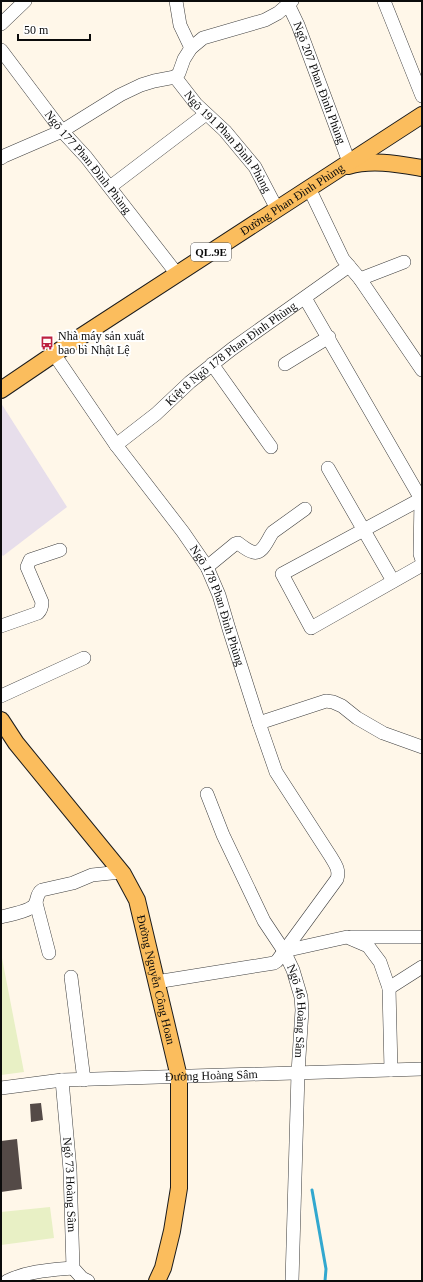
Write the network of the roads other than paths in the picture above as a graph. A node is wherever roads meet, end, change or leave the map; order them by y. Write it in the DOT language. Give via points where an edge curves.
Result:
graph roads {
  1 [pos="25,1"];
  2 [pos="176,1"];
  3 [pos="384,1"];
  4 [pos="290,3"];
  5 [pos="1,24"];
  6 [pos="191,48"];
  7 [pos="1,50"];
  8 [pos="175,77"];
  9 [pos="422,96"];
  10 [pos="206,114"];
  11 [pos="422,115"];
  12 [pos="402,127"];
  13 [pos="62,132"];
  14 [pos="1,158"];
  15 [pos="349,162"];
  16 [pos="396,164"];
  17 [pos="422,168"];
  18 [pos="327,176"];
  19 [pos="110,187"];
  20 [pos="309,188"];
  21 [pos="277,210"];
  22 [pos="404,262"];
  23 [pos="346,263"];
  24 [pos="177,274"];
  25 [pos="360,280"];
  26 [pos="305,298"];
  27 [pos="328,337"];
  28 [pos="54,354"];
  29 [pos="212,364"];
  30 [pos="284,364"];
  31 [pos="422,370"];
  32 [pos="1,390"];
  33 [pos="116,445"];
  34 [pos="271,447"];
  35 [pos="328,468"];
  36 [pos="421,499"];
  37 [pos="305,509"];
  38 [pos="364,530"];
  39 [pos="60,550"];
  40 [pos="422,560"];
  41 [pos="422,565"];
  42 [pos="207,567"];
  43 [pos="393,581"];
  44 [pos="1,626"];
  45 [pos="84,658"];
  46 [pos="1,696"];
  47 [pos="1,720"];
  48 [pos="259,723"];
  49 [pos="422,747"];
  50 [pos="207,794"];
  51 [pos="121,872"];
  52 [pos="36,903"];
  53 [pos="1,917"];
  54 [pos="347,937"];
  55 [pos="422,937"];
  56 [pos="284,951"];
  57 [pos="49,953"];
  58 [pos="422,966"];
  59 [pos="70,977"];
  60 [pos="156,982"];
  61 [pos="390,988"];
  62 [pos="422,1069"];
  63 [pos="391,1070"];
  64 [pos="298,1073"];
  65 [pos="179,1077"];
  66 [pos="62,1080"];
  67 [pos="84,1080"];
  68 [pos="1,1088"];
  69 [pos="72,1268"];
  70 [pos="7,1281"];
  71 [pos="88,1281"];
  72 [pos="157,1281"];
  73 [pos="292,1281"];
  1 -- 5 [label="street"];
  2 -- 6 [label="street" via="180,25"];
  3 -- 9 [label="street"];
  4 -- 6 [label="street" via="265,20 203,38"];
  4 -- 15 [label="street, Ngõ 207 Phan Đình Phùng"];
  6 -- 8 [label="street"];
  7 -- 13 [label="street, Ngõ 177 Phan Đình Phùng"];
  8 -- 10 [label="street, Ngõ 191 Phan Đình Phùng" via="189,97"];
  8 -- 13 [label="street" via="149,83 120,95"];
  10 -- 19 [label="street"];
  10 -- 21 [label="street, Ngõ 191 Phan Đình Phùng" via="225,131 255,167"];
  11 -- 12 [label="main road, Đường Phan Đình Phùng / QL.9E"];
  12 -- 15 [label="main road, Đường Phan Đình Phùng / QL.9E"];
  12 -- 16 [label="main road" via="387,148 389,158"];
  13 -- 14 [label="street"];
  13 -- 19 [label="street, Ngõ 177 Phan Đình Phùng"];
  15 -- 18 [label="main road, Đường Phan Đình Phùng / QL.9E"];
  16 -- 17 [label="main road"];
  16 -- 18 [label="main road" via="368,163 350,166"];
  18 -- 20 [label="main road, Đường Phan Đình Phùng / QL.9E"];
  19 -- 24 [label="street, Ngõ 177 Phan Đình Phùng"];
  20 -- 21 [label="main road, Đường Phan Đình Phùng / QL.9E"];
  20 -- 23 [label="street"];
  21 -- 24 [label="main road, Đường Phan Đình Phùng / QL.9E"];
  22 -- 25 [label="street"];
  23 -- 25 [label="street"];
  23 -- 26 [label="street, Kiệt 8 Ngõ 178 Phan Đình Phùng"];
  24 -- 28 [label="main road, Đường Phan Đình Phùng / QL.9E"];
  25 -- 31 [label="street"];
  26 -- 27 [label="street"];
  26 -- 29 [label="street, Kiệt 8 Ngõ 178 Phan Đình Phùng"];
  27 -- 30 [label="street"];
  27 -- 36 [label="street"];
  28 -- 32 [label="main road, Đường Phan Đình Phùng / QL.9E"];
  28 -- 33 [label="street, Ngõ 178 Phan Đình Phùng"];
  29 -- 33 [label="street, Kiệt 8 Ngõ 178 Phan Đình Phùng" via="156,414"];
  29 -- 34 [label="street"];
  33 -- 42 [label="street, Ngõ 178 Phan Đình Phùng"];
  35 -- 38 [label="street"];
  36 -- 38 [label="street"];
  36 -- 40 [label="street"];
  37 -- 42 [label="street" via="273,532 263,548 252,552 238,543 235,544"];
  38 -- 43 [label="street"];
  38 -- 43 [label="street" via="282,574 311,628"];
  39 -- 44 [label="street" via="30,560 28,563 27,567 42,602 40,611"];
  41 -- 43 [label="street"];
  42 -- 48 [label="street, Ngõ 178 Phan Đình Phùng" via="219,595"];
  45 -- 46 [label="street"];
  47 -- 51 [label="main road, Đường Nguyễn Công Hoan"];
  48 -- 49 [label="street" via="326,701 333,702 383,733"];
  48 -- 56 [label="street, Ngõ 178 Phan Đình Phùng" via="276,772 331,856 339,874"];
  50 -- 56 [label="street, Ngõ 46 Hoàng Sâm" via="264,921"];
  51 -- 52 [label="street" via="92,875 73,883 42,890"];
  51 -- 60 [label="main road, Đường Nguyễn Công Hoan" via="137,900"];
  52 -- 53 [label="street" via="31,908"];
  52 -- 57 [label="street"];
  54 -- 55 [label="street"];
  54 -- 56 [label="street"];
  54 -- 61 [label="street" via="368,946 380,962"];
  56 -- 60 [label="street" via="277,961 270,965"];
  56 -- 64 [label="street, Ngõ 46 Hoàng Sâm" via="301,997"];
  58 -- 61 [label="street"];
  59 -- 67 [label="street"];
  60 -- 65 [label="main road, Đường Nguyễn Công Hoan"];
  61 -- 63 [label="street"];
  62 -- 63 [label="street, Đường Hoàng Sâm"];
  63 -- 64 [label="street, Đường Hoàng Sâm"];
  64 -- 65 [label="street, Đường Hoàng Sâm"];
  64 -- 73 [label="street, Ngõ 46 Hoàng Sâm"];
  65 -- 67 [label="street, Đường Hoàng Sâm"];
  65 -- 72 [label="main road, Đường Nguyễn Công Hoan" via="179,1188 172,1230 163,1268"];
  66 -- 67 [label="street, Đường Hoàng Sâm"];
  66 -- 68 [label="street, Đường Hoàng Sâm"];
  66 -- 69 [label="street, Ngõ 73 Hoàng Sâm" via="70,1170"];
  69 -- 70 [label="street" via="36,1271"];
  69 -- 71 [label="street"];
}
